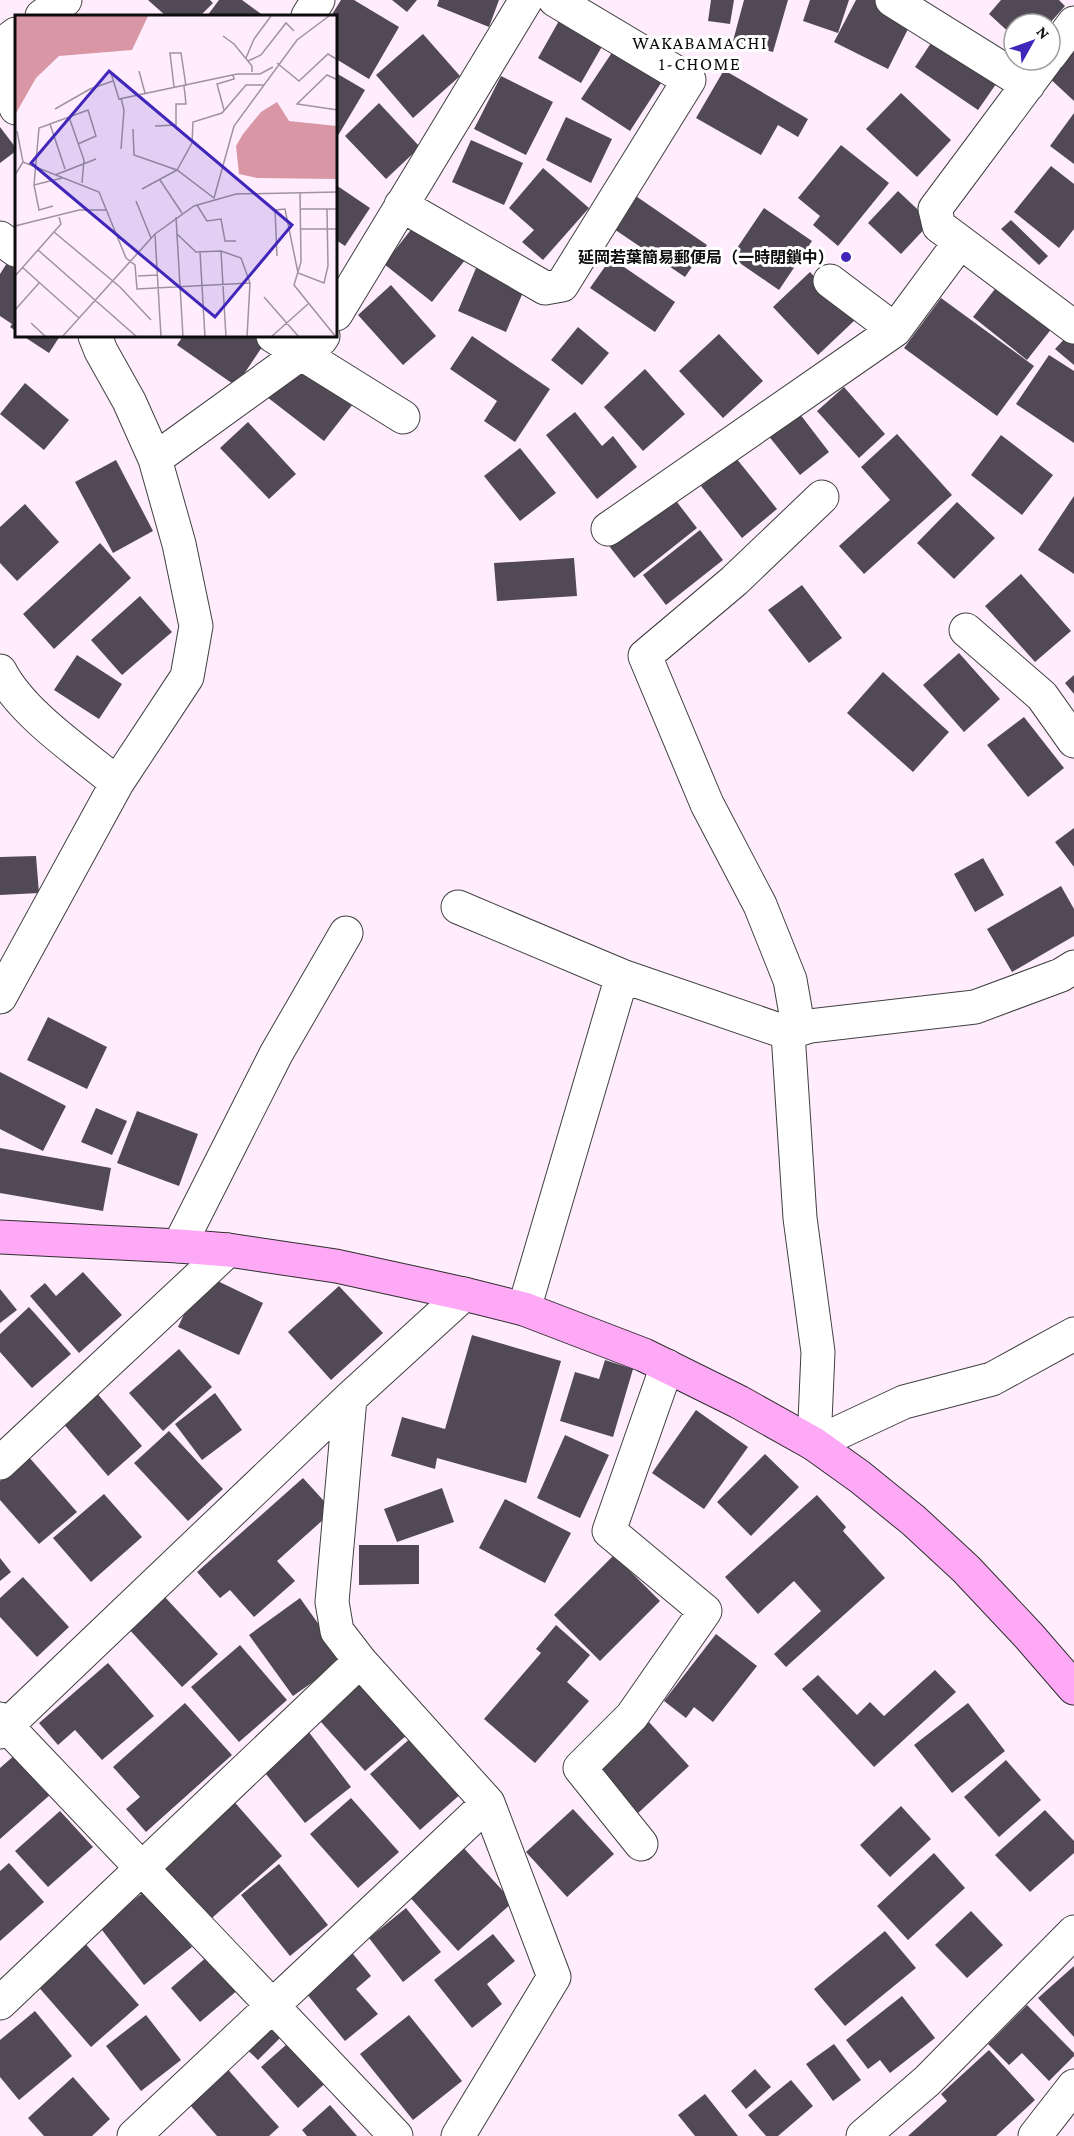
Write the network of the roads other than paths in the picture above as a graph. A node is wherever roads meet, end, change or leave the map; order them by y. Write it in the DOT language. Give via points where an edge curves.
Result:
graph roads {
  1 [pos="65,0"];
  2 [pos="318,0"];
  3 [pos="526,0"];
  4 [pos="555,0"];
  5 [pos="892,0"];
  6 [pos="43,15"];
  7 [pos="309,15"];
  8 [pos="1074,23"];
  9 [pos="15,35"];
  10 [pos="1062,39"];
  11 [pos="0,46"];
  12 [pos="1002,55"];
  13 [pos="0,58"];
  14 [pos="1037,72"];
  15 [pos="15,105"];
  16 [pos="401,205"];
  17 [pos="0,238"];
  18 [pos="960,242"];
  19 [pos="15,249"];
  20 [pos="830,281"];
  21 [pos="338,311"];
  22 [pos="1074,327"];
  23 [pos="895,330"];
  24 [pos="96,338"];
  25 [pos="282,338"];
  26 [pos="312,345"];
  27 [pos="403,417"];
  28 [pos="155,459"];
  29 [pos="822,497"];
  30 [pos="608,529"];
  31 [pos="966,630"];
  32 [pos="0,671"];
  33 [pos="1074,741"];
  34 [pos="117,783"];
  35 [pos="458,907"];
  36 [pos="346,933"];
  37 [pos="1074,967"];
  38 [pos="622,976"];
  39 [pos="0,997"];
  40 [pos="788,1033"];
  41 [pos="0,1236"];
  42 [pos="179,1246"];
  43 [pos="228,1250"];
  44 [pos="464,1294"];
  45 [pos="524,1310"];
  46 [pos="1074,1334"];
  47 [pos="667,1366"];
  48 [pos="350,1398"];
  49 [pos="814,1444"];
  50 [pos="0,1463"];
  51 [pos="360,1661"];
  52 [pos="1074,1688"];
  53 [pos="2,1725"];
  54 [pos="488,1803"];
  55 [pos="641,1844"];
  56 [pos="143,1868"];
  57 [pos="1074,1932"];
  58 [pos="0,2003"];
  59 [pos="272,2007"];
  60 [pos="1074,2086"];
  61 [pos="134,2136"];
  62 [pos="396,2136"];
  63 [pos="458,2136"];
  64 [pos="863,2136"];
  65 [pos="1035,2136"];
  1 -- 6 [label="street"];
  2 -- 7 [label="street"];
  3 -- 16 [label="street"];
  4 -- 16 [label="street" via="689,80 562,285 545,288"];
  5 -- 12 [label="street"];
  8 -- 10 [label="street"];
  9 -- 11 [label="street"];
  13 -- 15 [label="street"];
  14 -- 18 [label="street" via="935,209 939,226"];
  16 -- 21 [label="street"];
  17 -- 19 [label="street"];
  18 -- 22 [label="street"];
  18 -- 23 [label="street"];
  20 -- 23 [label="street"];
  23 -- 30 [label="street"];
  24 -- 28 [label="street"];
  25 -- 26 [label="street"];
  26 -- 27 [label="street"];
  26 -- 28 [label="street"];
  28 -- 34 [label="street" via="179,544 196,626 187,677"];
  29 -- 40 [label="street" via="734,581 645,656 707,804 760,905 790,980 796,1014"];
  31 -- 33 [label="street" via="1042,696"];
  32 -- 34 [label="street" via="37,718"];
  34 -- 39 [label="street"];
  35 -- 38 [label="street"];
  36 -- 42 [label="street" via="276,1054"];
  37 -- 40 [label="street" via="975,1007 810,1026"];
  38 -- 40 [label="street"];
  38 -- 45 [label="street"];
  40 -- 49 [label="street" via="800,1218 818,1352"];
  41 -- 42 [label="street"];
  42 -- 43 [label="street"];
  43 -- 44 [label="street" via="336,1266"];
  43 -- 50 [label="street"];
  44 -- 45 [label="street"];
  44 -- 48 [label="street"];
  45 -- 47 [label="street"];
  46 -- 49 [label="street" via="992,1379 904,1402"];
  47 -- 49 [label="street"];
  47 -- 55 [label="street" via="609,1531 705,1611 632,1716 580,1768"];
  48 -- 51 [label="street" via="332,1602 337,1631"];
  48 -- 53 [label="street"];
  49 -- 52 [label="street" via="913,1520 966,1569"];
  51 -- 54 [label="street"];
  51 -- 56 [label="street"];
  53 -- 56 [label="street"];
  54 -- 59 [label="street"];
  54 -- 63 [label="street" via="554,1977"];
  56 -- 58 [label="street"];
  56 -- 59 [label="street"];
  57 -- 64 [label="street" via="927,2081"];
  59 -- 61 [label="street"];
  59 -- 62 [label="street"];
  60 -- 65 [label="street"];
}
